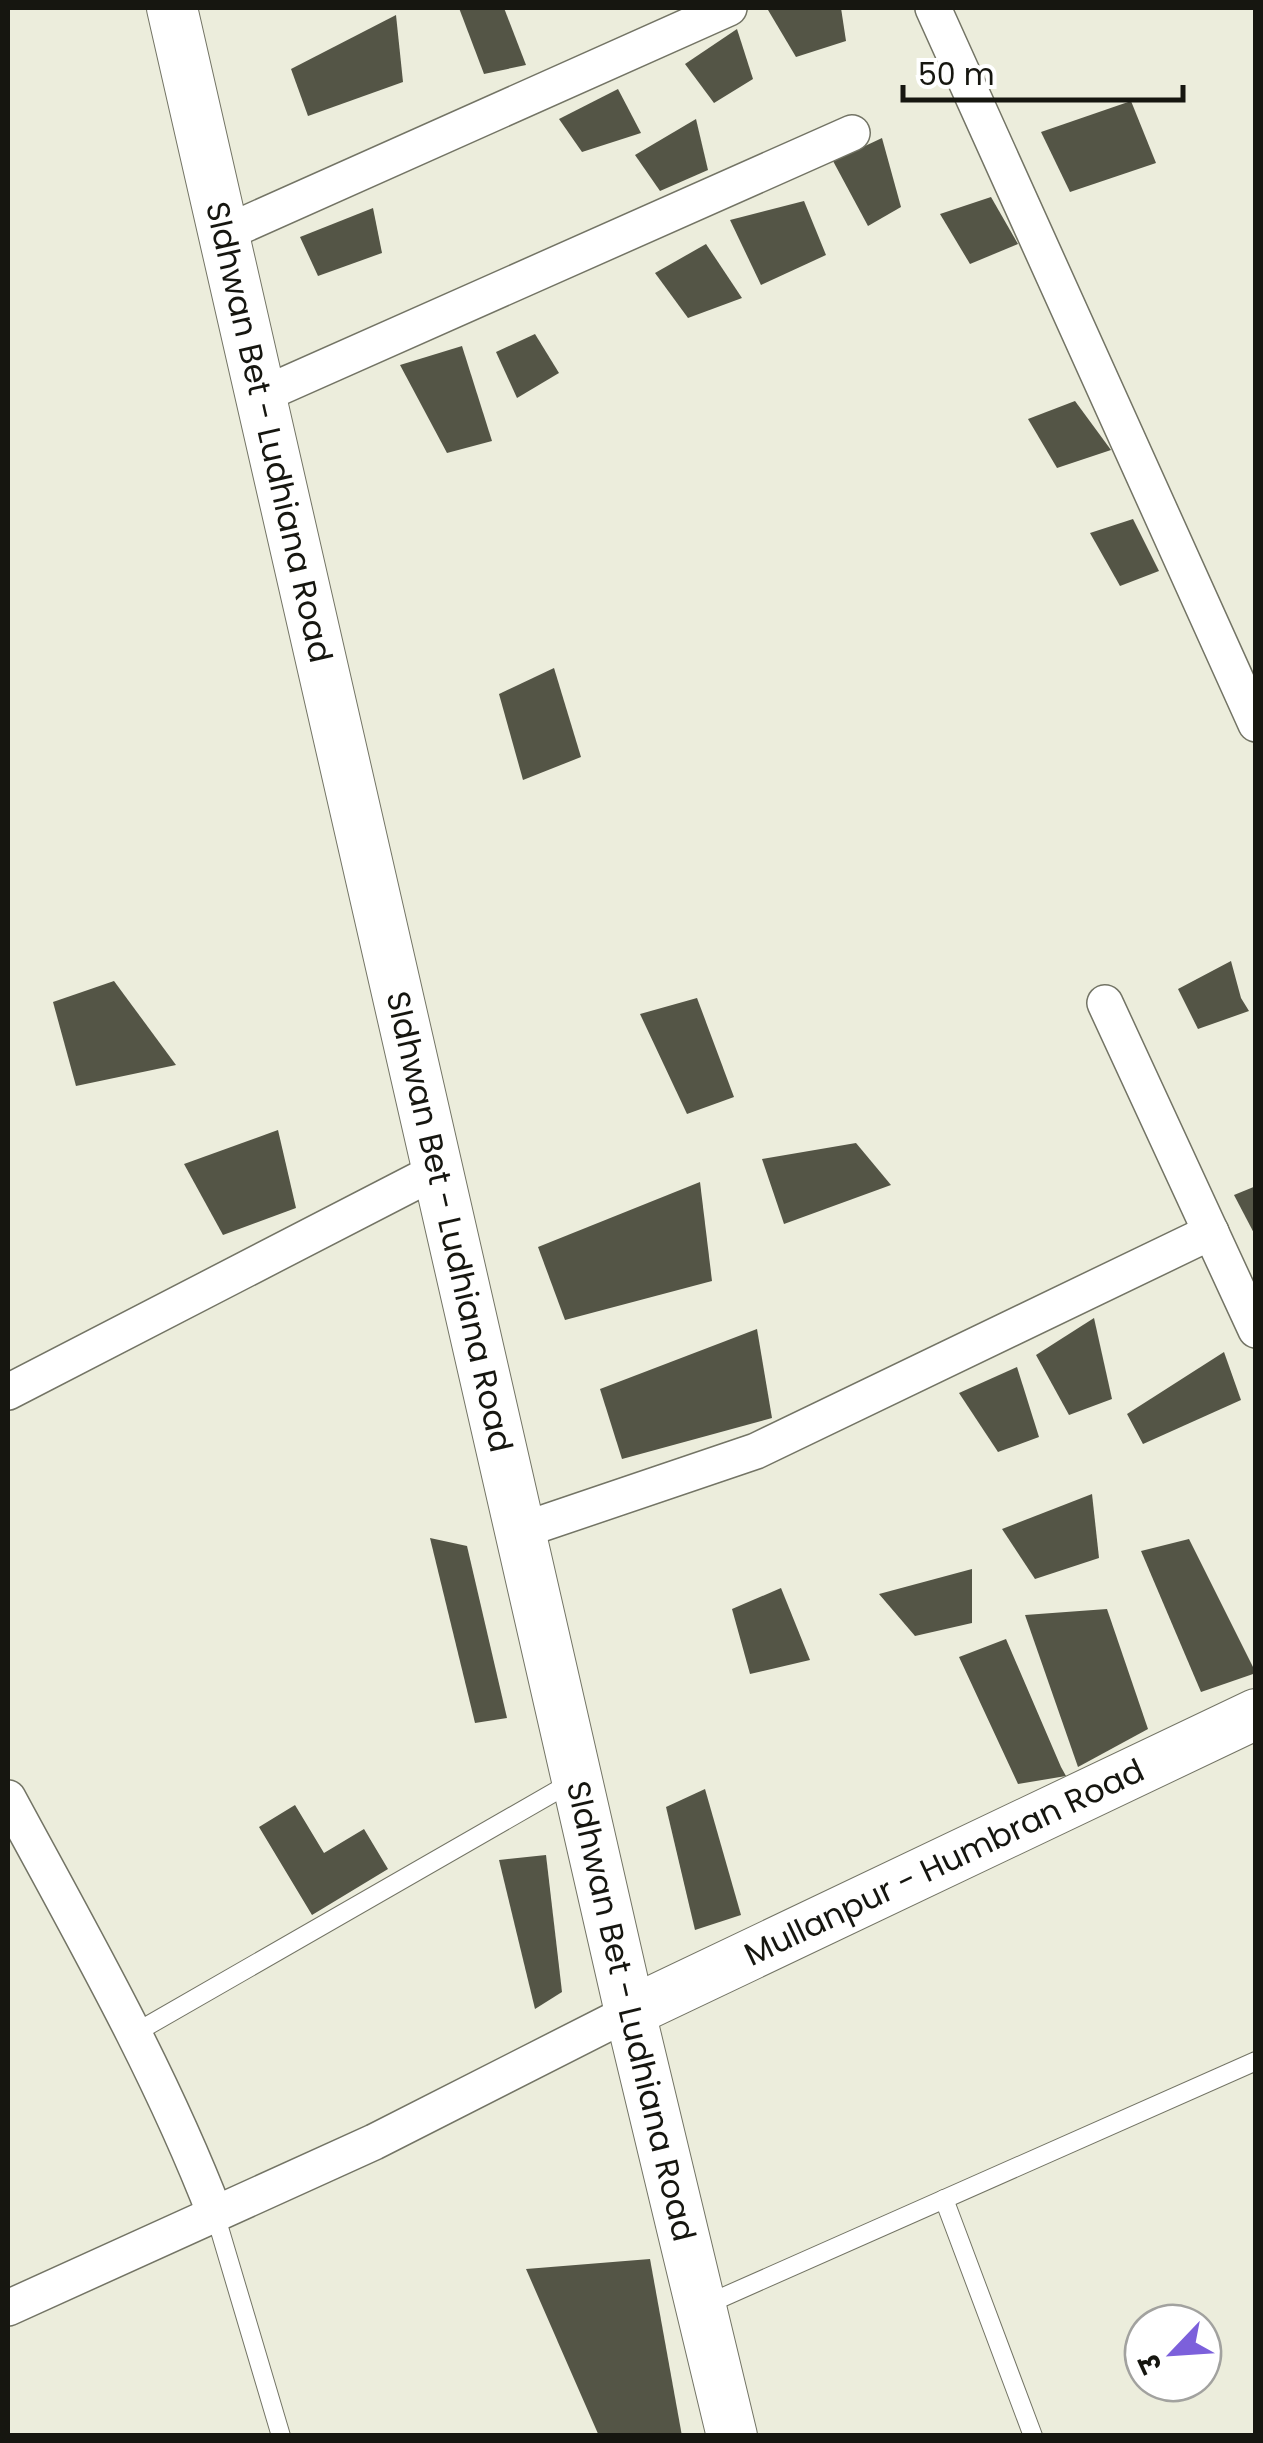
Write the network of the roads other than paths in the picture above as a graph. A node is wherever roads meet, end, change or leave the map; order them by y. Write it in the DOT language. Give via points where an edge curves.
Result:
graph roads {
  1 [pos="172,8"];
  2 [pos="729,8"];
  3 [pos="933,8"];
  4 [pos="852,133"];
  5 [pos="223,234"];
  6 [pos="260,396"];
  7 [pos="1256,724"];
  8 [pos="1105,1002"];
  9 [pos="438,1170"];
  10 [pos="1211,1232"];
  11 [pos="1256,1330"];
  12 [pos="8,1392"];
  13 [pos="520,1531"];
  14 [pos="1256,1714"];
  15 [pos="577,1779"];
  16 [pos="8,1798"];
  17 [pos="630,2012"];
  18 [pos="135,2033"];
  19 [pos="1256,2061"];
  20 [pos="944,2199"];
  21 [pos="215,2214"];
  22 [pos="701,2307"];
  23 [pos="8,2308"];
  24 [pos="281,2436"];
  25 [pos="732,2436"];
  26 [pos="1033,2436"];
  1 -- 5 [label="main road, SIdhwan Bet - Ludhiana Road"];
  2 -- 5 [label="street"];
  3 -- 7 [label="street"];
  4 -- 6 [label="street"];
  5 -- 6 [label="main road, SIdhwan Bet - Ludhiana Road"];
  6 -- 9 [label="main road, SIdhwan Bet - Ludhiana Road"];
  8 -- 10 [label="street"];
  9 -- 12 [label="street"];
  9 -- 13 [label="main road, SIdhwan Bet - Ludhiana Road"];
  10 -- 11 [label="street"];
  10 -- 13 [label="street" via="756,1451"];
  13 -- 15 [label="main road, SIdhwan Bet - Ludhiana Road"];
  14 -- 17 [label="main road, Mullanpur - Humbran Road"];
  15 -- 17 [label="main road, SIdhwan Bet - Ludhiana Road"];
  15 -- 18 [label="lane"];
  16 -- 18 [label="street"];
  17 -- 21 [label="street"];
  17 -- 22 [label="main road, SIdhwan Bet - Ludhiana Road"];
  18 -- 21 [label="street"];
  19 -- 20 [label="lane"];
  20 -- 22 [label="lane"];
  20 -- 26 [label="lane"];
  21 -- 23 [label="street"];
  21 -- 24 [label="lane"];
  22 -- 25 [label="main road, SIdhwan Bet - Ludhiana Road"];
}
